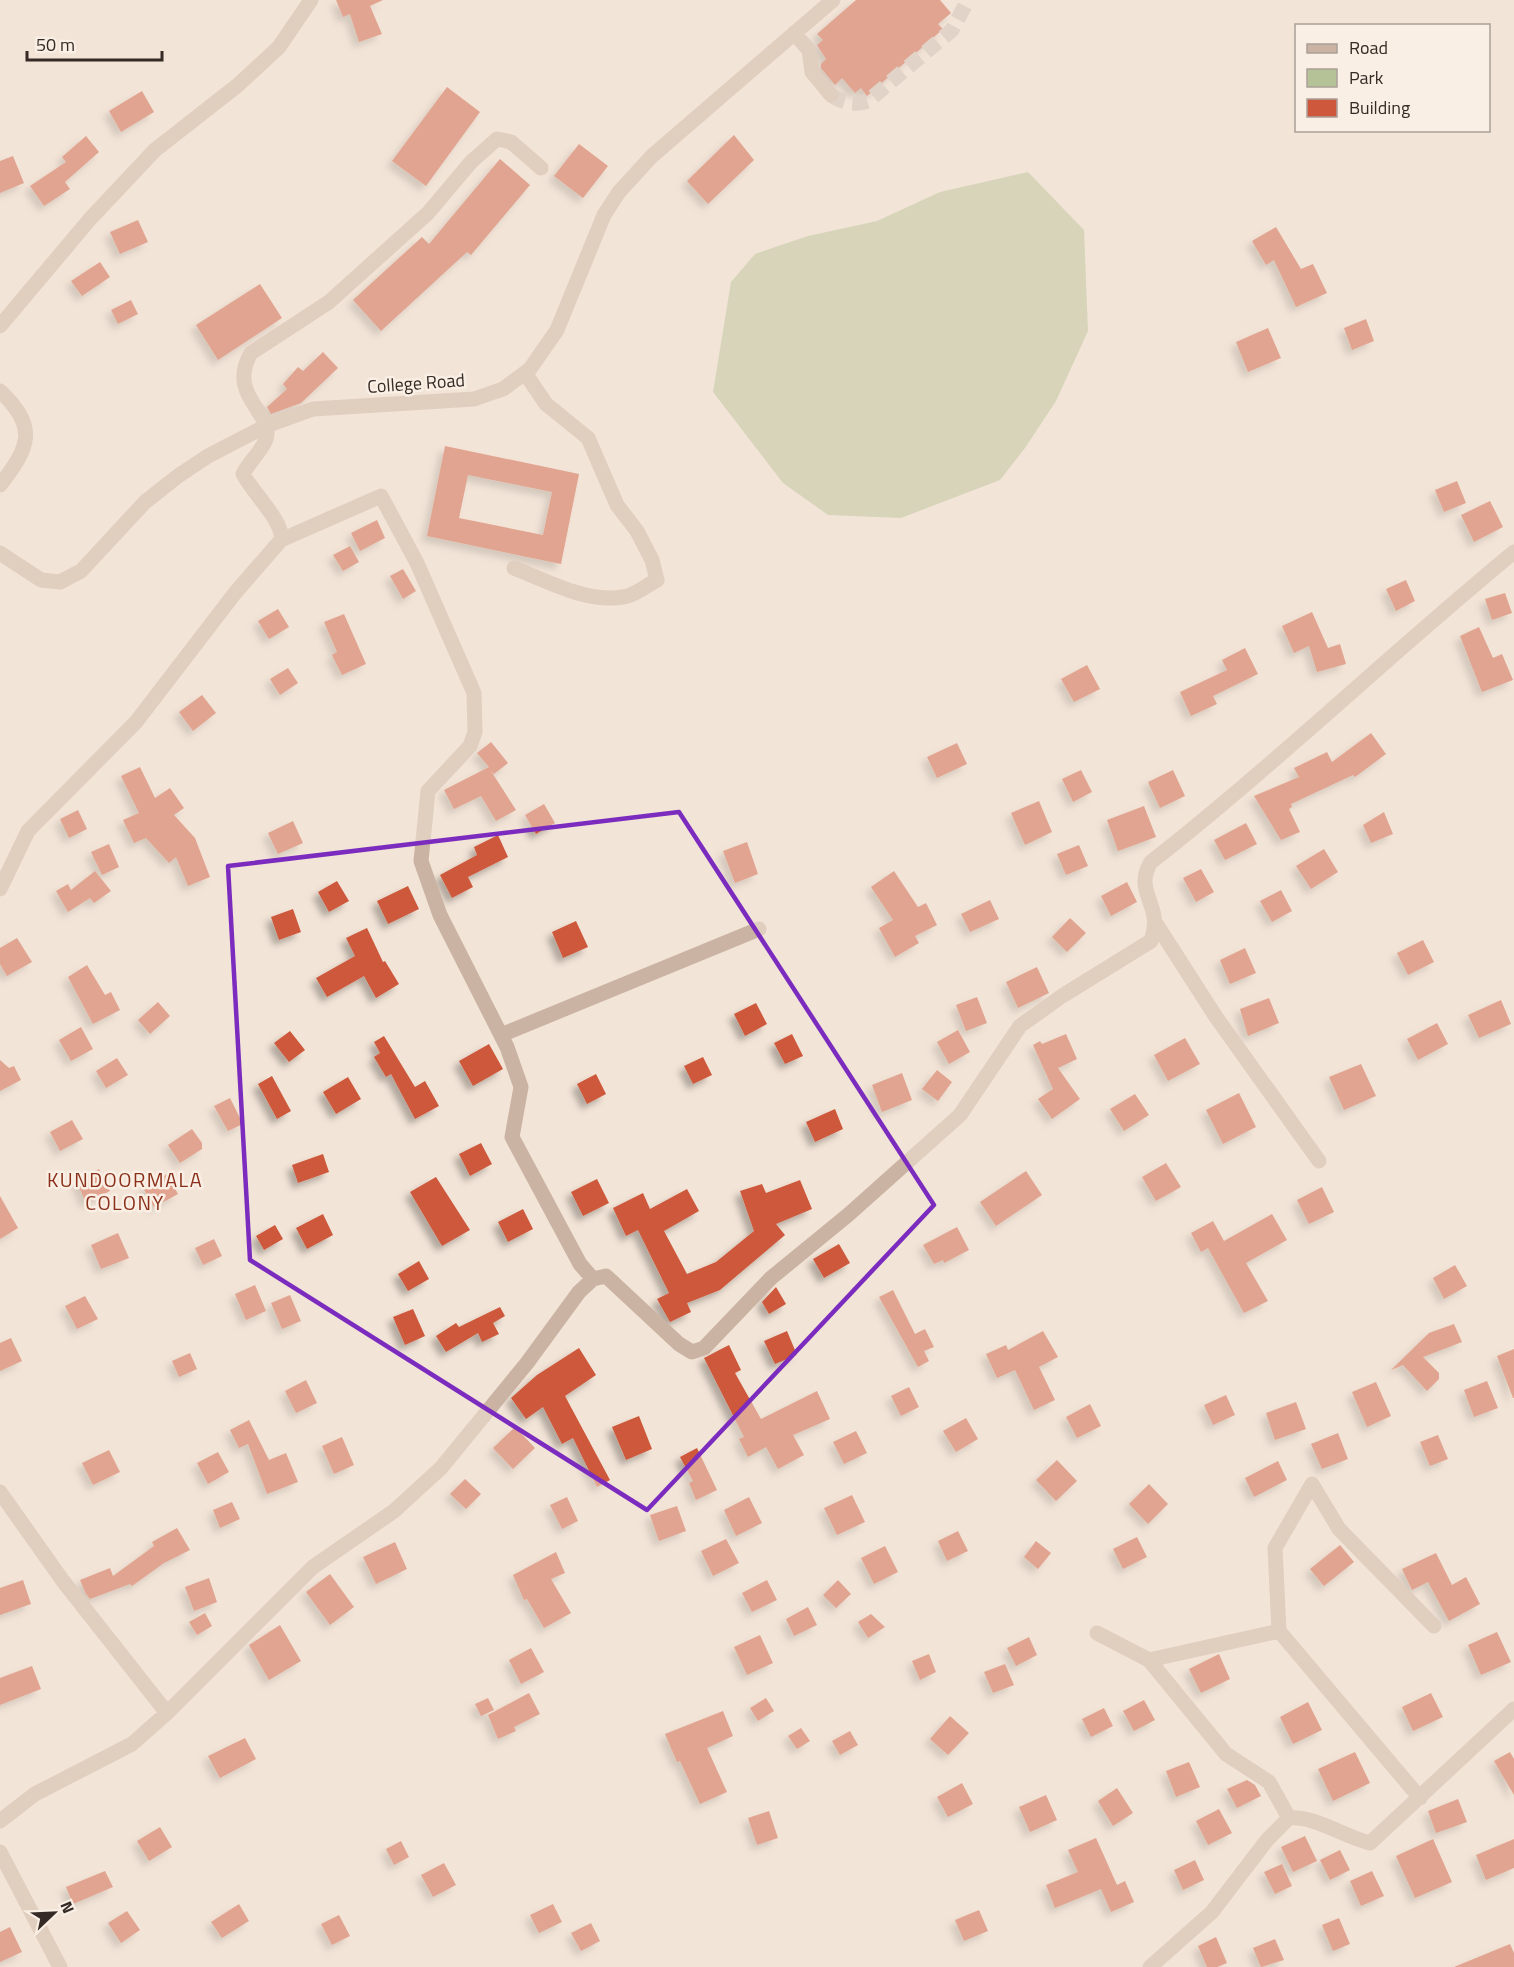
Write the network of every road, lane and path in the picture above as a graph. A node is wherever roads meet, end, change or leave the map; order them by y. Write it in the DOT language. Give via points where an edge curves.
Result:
graph roads {
  1 [pos="311,0"];
  2 [pos="833,0"];
  3 [pos="794,33"];
  4 [pos="831,95"];
  5 [pos="541,168"];
  6 [pos="0,326"];
  7 [pos="525,373"];
  8 [pos="0,391"];
  9 [pos="266,426"];
  10 [pos="0,485"];
  11 [pos="281,540"];
  12 [pos="1514,552"];
  13 [pos="0,553"];
  14 [pos="514,568"];
  15 [pos="0,889"];
  16 [pos="1157,925"];
  17 [pos="759,929"];
  18 [pos="501,1035"];
  19 [pos="1319,1161"];
  20 [pos="593,1279"];
  21 [pos="0,1492"];
  22 [pos="1434,1626"];
  23 [pos="1279,1631"];
  24 [pos="1097,1633"];
  25 [pos="1149,1660"];
  26 [pos="1514,1709"];
  27 [pos="166,1713"];
  28 [pos="1420,1798"];
  29 [pos="1289,1818"];
  30 [pos="0,1821"];
  31 [pos="0,1852"];
  32 [pos="60,1967"];
  33 [pos="1150,1967"];
  1 -- 6 [label="street" via="271,54 155,150 90,219"];
  2 -- 3 [label="street, College Road"];
  3 -- 4 [label="street" via="808,50 812,72"];
  3 -- 7 [label="street, College Road" via="652,156 619,192 604,215 557,330"];
  5 -- 9 [label="street" via="511,142 497,140 471,162 428,213 329,302 251,353 244,366 244,380 248,397"];
  7 -- 9 [label="street, College Road" via="504,389 474,399 314,409"];
  7 -- 14 [label="street" via="546,404 588,438 617,505 652,560 657,580 624,597 600,596 573,593"];
  8 -- 10 [label="street" via="17,408 27,437 20,460"];
  9 -- 11 [label="street" via="266,440 243,474 250,489 279,524"];
  9 -- 13 [label="street, College Road" via="178,476 145,502 81,571 60,582 41,580"];
  11 -- 15 [label="street" via="136,722 28,831"];
  11 -- 18 [label="street" via="381,496 417,564 474,693 475,732 470,746 428,792 421,861 440,915"];
  12 -- 16 [label="street" via="1228,801 1151,862 1144,873 1144,886"];
  16 -- 19 [label="street" via="1216,1017"];
  16 -- 20 [label="street" via="1150,941 1020,1026 960,1114 771,1278 704,1348 692,1352 679,1344 606,1276"];
  17 -- 18 [label="street"];
  18 -- 20 [label="street" via="521,1087 512,1137 580,1264"];
  20 -- 27 [label="street" via="441,1468 394,1511 313,1568"];
  21 -- 27 [label="street" via="63,1581"];
  22 -- 23 [label="street" via="1338,1529 1312,1484 1275,1548"];
  23 -- 25 [label="street"];
  23 -- 28 [label="street"];
  24 -- 25 [label="street"];
  25 -- 29 [label="street" via="1226,1754 1269,1782"];
  26 -- 28 [label="street"];
  27 -- 30 [label="street" via="132,1744 35,1794"];
  28 -- 29 [label="street" via="1370,1843 1305,1817"];
  29 -- 33 [label="street" via="1267,1840 1212,1912"];
  31 -- 32 [label="street"];
}
